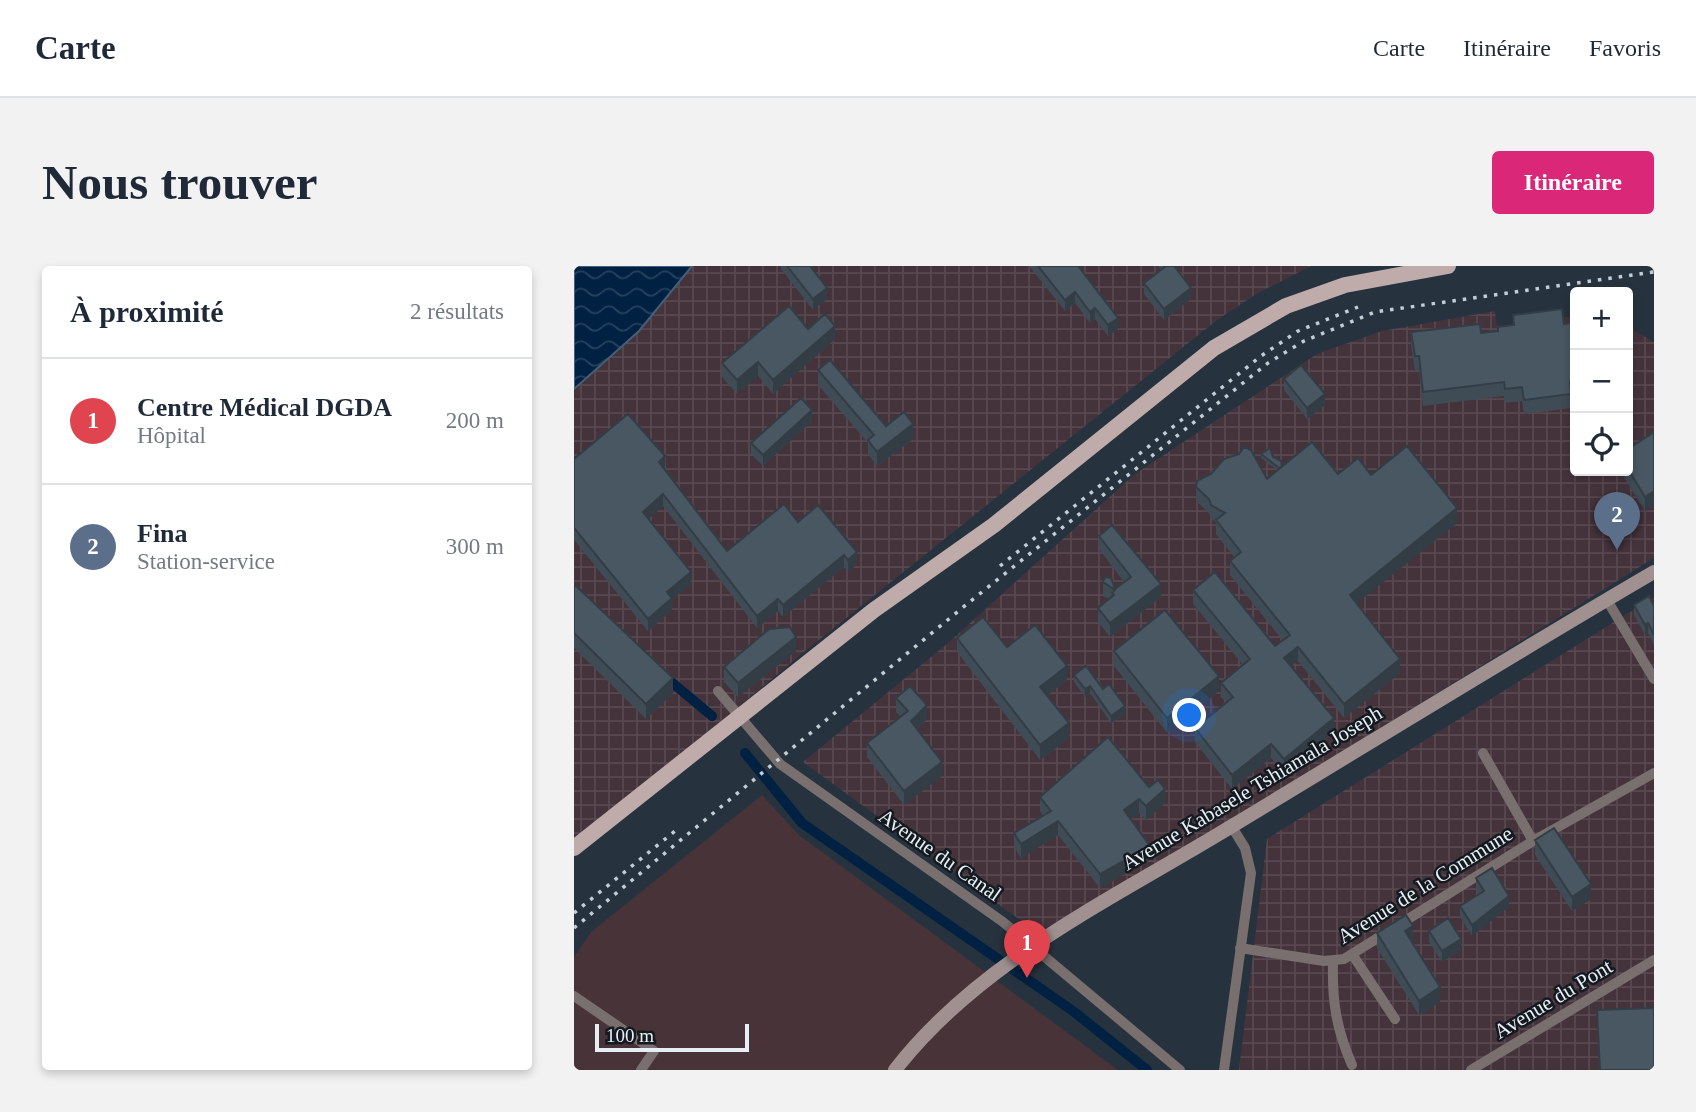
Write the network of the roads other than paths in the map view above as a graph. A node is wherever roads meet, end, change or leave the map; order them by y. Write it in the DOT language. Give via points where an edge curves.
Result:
graph roads {
  1 [pos="1448,266"];
  2 [pos="1654,572"];
  3 [pos="1607,600"];
  4 [pos="1654,680"];
  5 [pos="719,691"];
  6 [pos="738,719"];
  7 [pos="1483,753"];
  8 [pos="1654,773"];
  9 [pos="1231,827"];
  10 [pos="1533,841"];
  11 [pos="574,848"];
  12 [pos="1035,946"];
  13 [pos="1240,947"];
  14 [pos="1352,954"];
  15 [pos="1654,960"];
  16 [pos="1333,962"];
  17 [pos="574,996"];
  18 [pos="1395,1019"];
  19 [pos="1352,1065"];
  20 [pos="642,1070"];
  21 [pos="895,1070"];
  22 [pos="1180,1070"];
  23 [pos="1224,1070"];
  24 [pos="1471,1070"];
  1 -- 6 [label="main road" via="1333,289 1286,306 1214,348 994,525 874,610"];
  2 -- 3 [label="main road, Avenue Kabasele Tshiamala Joseph"];
  3 -- 4 [label="street"];
  3 -- 9 [label="main road, Avenue Kabasele Tshiamala Joseph"];
  5 -- 6 [label="street, Avenue du Canal"];
  6 -- 11 [label="main road"];
  6 -- 12 [label="street, Avenue du Canal" via="780,764"];
  7 -- 10 [label="street"];
  8 -- 10 [label="street, Avenue de la Commune"];
  9 -- 12 [label="main road, Avenue Kabasele Tshiamala Joseph"];
  9 -- 13 [label="street" via="1245,848 1251,873"];
  10 -- 14 [label="street, Avenue de la Commune"];
  12 -- 21 [label="main road, Avenue Kabasele Tshiamala Joseph" via="933,1027"];
  12 -- 22 [label="street, Avenue du Canal"];
  13 -- 16 [label="street, Avenue de la Commune"];
  13 -- 23 [label="street"];
  14 -- 16 [label="street, Avenue de la Commune"];
  14 -- 18 [label="street"];
  15 -- 24 [label="street, Avenue du Pont"];
  16 -- 19 [label="street" via="1337,1032"];
  17 -- 20 [label="street" via="654,1051"];
}
